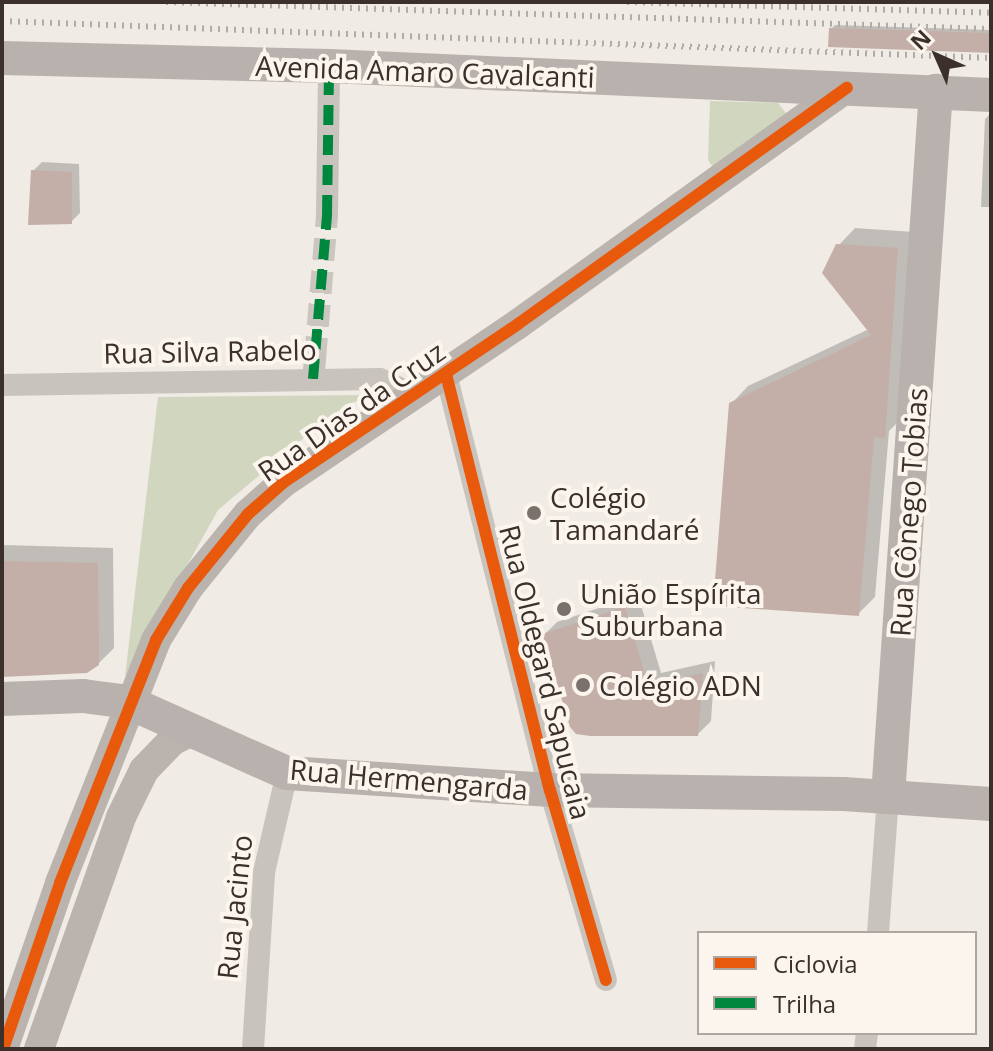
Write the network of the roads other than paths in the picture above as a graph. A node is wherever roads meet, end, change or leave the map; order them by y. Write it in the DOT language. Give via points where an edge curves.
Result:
graph roads {
  1 [pos="2,58"];
  2 [pos="329,66"];
  3 [pos="847,88"];
  4 [pos="936,91"];
  5 [pos="991,95"];
  6 [pos="327,215"];
  7 [pos="446,374"];
  8 [pos="2,385"];
  9 [pos="415,395"];
  10 [pos="2,699"];
  11 [pos="128,702"];
  12 [pos="192,731"];
  13 [pos="287,773"];
  14 [pos="550,790"];
  15 [pos="888,796"];
  16 [pos="991,804"];
  17 [pos="878,931"];
  18 [pos="70,958"];
  19 [pos="2,962"];
  20 [pos="32,962"];
  21 [pos="606,980"];
  22 [pos="3,1049"];
  23 [pos="39,1049"];
  24 [pos="253,1049"];
  1 -- 2 [label="main road, Avenida Amaro Cavalcanti"];
  2 -- 3 [label="main road, Avenida Amaro Cavalcanti"];
  2 -- 6 [label="street"];
  3 -- 4 [label="main road, Avenida Amaro Cavalcanti"];
  3 -- 7 [label="street, Rua Dias da Cruz"];
  4 -- 5 [label="main road, Avenida Amaro Cavalcanti"];
  4 -- 15 [label="main road, Rua Cônego Tobias"];
  7 -- 9 [label="street, Rua Dias da Cruz"];
  7 -- 14 [label="street, Rua Oldegard Sapucaia"];
  8 -- 9 [label="street, Rua Silva Rabelo" via="314,369 380,379"];
  9 -- 11 [label="street, Rua Dias da Cruz" via="284,482 248,514 188,588 156,640"];
  10 -- 11 [label="main road, Rua Hermengarda" via="83,696"];
  11 -- 12 [label="main road, Rua Hermengarda"];
  11 -- 20 [label="street, Rua Dias da Cruz"];
  12 -- 13 [label="main road, Rua Hermengarda"];
  12 -- 18 [label="street" via="172,741 144,770"];
  13 -- 14 [label="main road, Rua Hermengarda"];
  13 -- 24 [label="street, Rua Jacinto" via="264,872"];
  14 -- 15 [label="main road, Rua Hermengarda"];
  14 -- 21 [label="street, Rua Oldegard Sapucaia"];
  15 -- 16 [label="main road, Rua Hermengarda"];
  15 -- 17 [label="street, Rua Cônego Tobias"];
  18 -- 20 [label="street"];
  18 -- 23 [label="street"];
  19 -- 20 [label="street"];
  20 -- 22 [label="street, Rua Dias da Cruz"];
}
